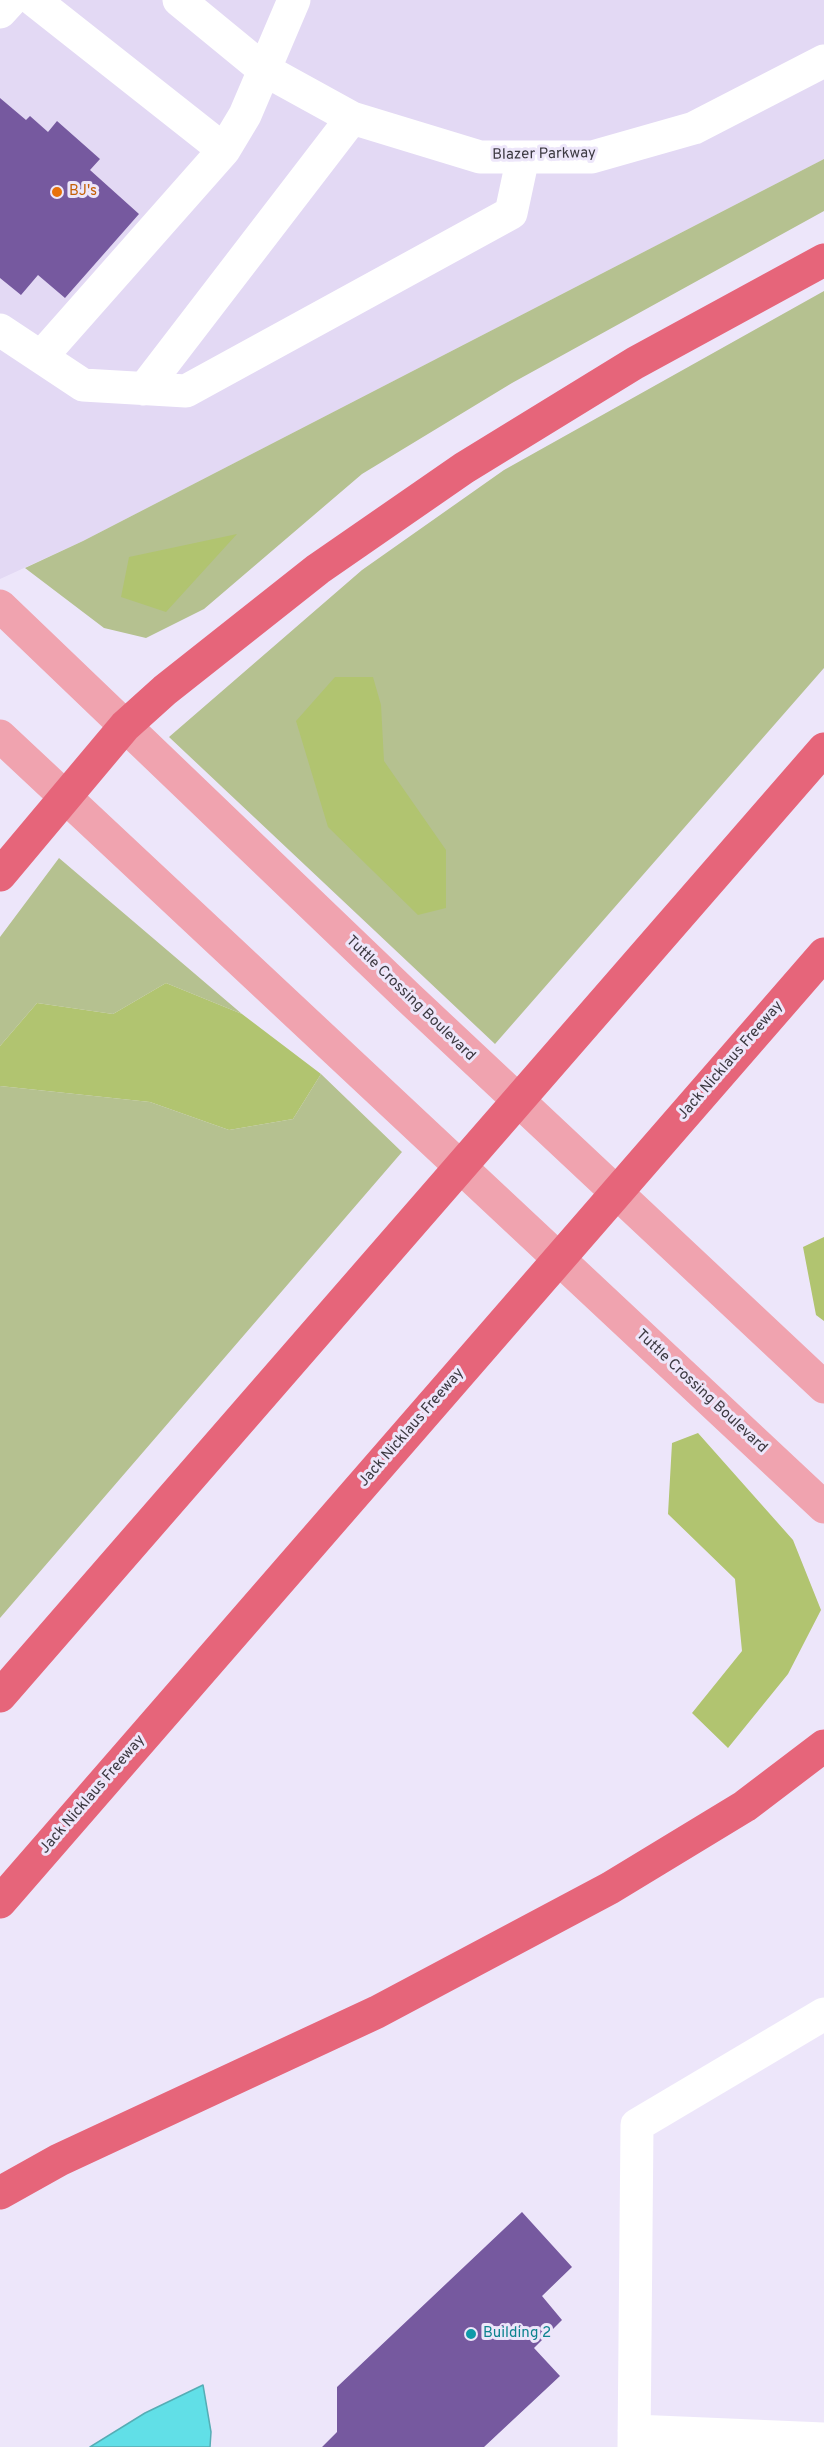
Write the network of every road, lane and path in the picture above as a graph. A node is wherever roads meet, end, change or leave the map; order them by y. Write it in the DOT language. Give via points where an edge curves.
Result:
graph roads {
  1 [pos="11,0"];
  2 [pos="34,0"];
  3 [pos="179,0"];
  4 [pos="294,0"];
  5 [pos="0,12"];
  6 [pos="824,61"];
  7 [pos="263,69"];
  8 [pos="352,118"];
  9 [pos="224,150"];
  10 [pos="523,157"];
  11 [pos="824,260"];
  12 [pos="0,330"];
  13 [pos="40,357"];
  14 [pos="144,389"];
  15 [pos="0,606"];
  16 [pos="125,726"];
  17 [pos="0,736"];
  18 [pos="824,749"];
  19 [pos="65,796"];
  20 [pos="0,875"];
  21 [pos="824,954"];
  22 [pos="824,1387"];
  23 [pos="824,1507"];
  24 [pos="0,1696"];
  25 [pos="824,1746"];
  26 [pos="0,1902"];
  27 [pos="824,2014"];
  28 [pos="0,2193"];
  29 [pos="634,2439"];
  30 [pos="824,2439"];
  1 -- 5 [label="street"];
  2 -- 9 [label="street"];
  3 -- 7 [label="street, Blazer Parkway"];
  4 -- 7 [label="street"];
  6 -- 10 [label="street, Blazer Parkway" via="694,128 592,157"];
  7 -- 8 [label="street, Blazer Parkway"];
  7 -- 9 [label="street" via="245,115"];
  8 -- 10 [label="street, Blazer Parkway" via="480,157"];
  8 -- 14 [label="street"];
  9 -- 13 [label="street"];
  10 -- 14 [label="street" via="511,213 186,391"];
  11 -- 16 [label="highway" via="635,363 464,468 318,569"];
  12 -- 13 [label="street"];
  13 -- 14 [label="street" via="82,386"];
  15 -- 16 [label="main road, Tuttle Crossing Boulevard"];
  16 -- 19 [label="highway"];
  16 -- 22 [label="main road, Tuttle Crossing Boulevard"];
  17 -- 19 [label="main road, Tuttle Crossing Boulevard"];
  18 -- 24 [label="highway"];
  19 -- 20 [label="highway"];
  19 -- 23 [label="main road, Tuttle Crossing Boulevard"];
  21 -- 26 [label="highway, Jack Nicklaus Freeway"];
  25 -- 28 [label="highway" via="745,1806 609,1888 377,2012 59,2160"];
  27 -- 29 [label="street" via="637,2125"];
  29 -- 30 [label="street"];
}
